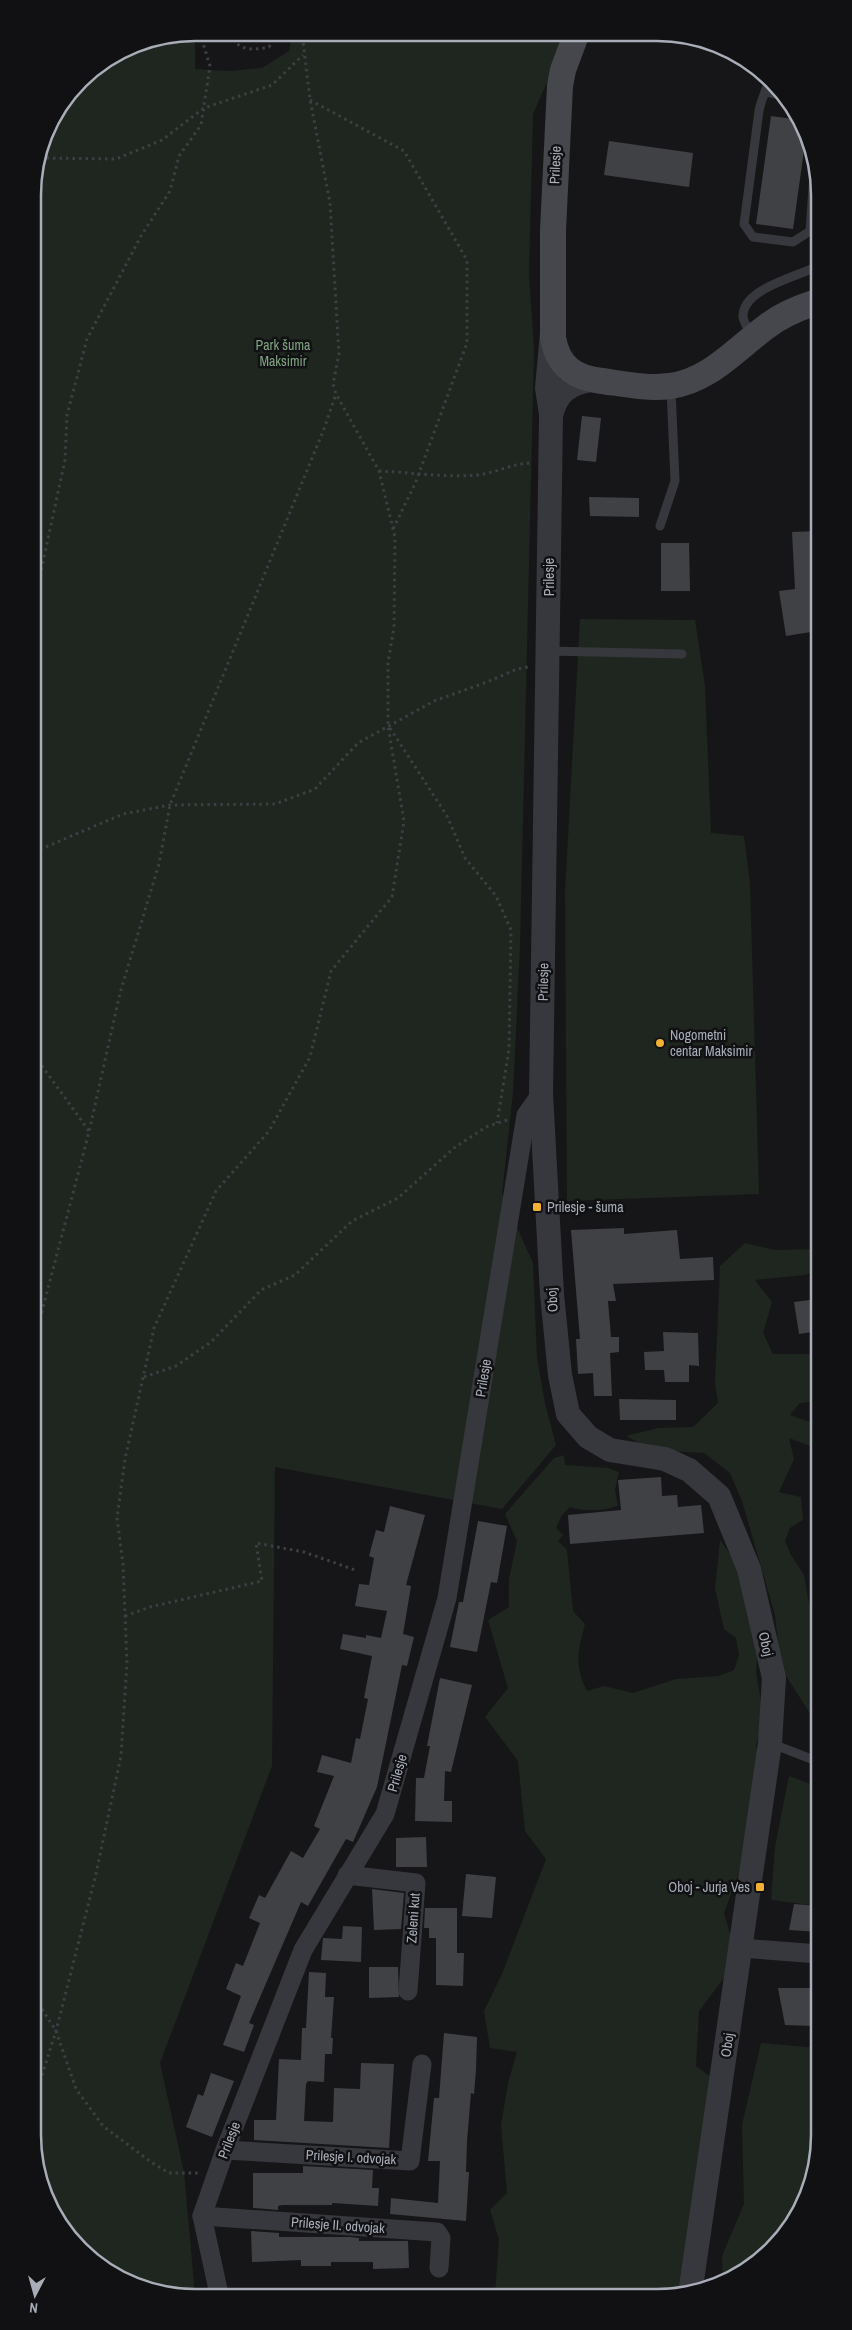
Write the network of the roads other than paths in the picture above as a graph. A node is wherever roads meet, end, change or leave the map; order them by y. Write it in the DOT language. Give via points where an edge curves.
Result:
graph roads {
  1 [pos="574,41"];
  2 [pos="767,87"];
  3 [pos="766,92"];
  4 [pos="772,93"];
  5 [pos="811,217"];
  6 [pos="811,269"];
  7 [pos="811,304"];
  8 [pos="553,328"];
  9 [pos="752,338"];
  10 [pos="591,380"];
  11 [pos="670,386"];
  12 [pos="551,416"];
  13 [pos="660,526"];
  14 [pos="682,654"];
  15 [pos="542,659"];
  16 [pos="541,1094"];
  17 [pos="770,1743"];
  18 [pos="810,1759"];
  19 [pos="347,1874"];
  20 [pos="741,1948"];
  21 [pos="810,1953"];
  22 [pos="408,1992"];
  23 [pos="422,2064"];
  24 [pos="225,2150"];
  25 [pos="202,2216"];
  26 [pos="439,2268"];
  27 [pos="691,2285"];
  28 [pos="218,2289"];
  1 -- 8 [label="main road, Prilesje" via="563,70 558,106"];
  2 -- 3 [label="lane"];
  3 -- 4 [label="lane"];
  3 -- 5 [label="lane" via="759,111 744,224 753,236 793,242 810,231"];
  6 -- 9 [label="lane" via="758,292 747,304 743,318"];
  7 -- 9 [label="main road" via="783,315"];
  8 -- 10 [label="main road, Prilesje" via="561,362 573,374"];
  8 -- 12 [label="street, Prilesje" via="548,351 547,388"];
  9 -- 11 [label="main road" via="714,369"];
  10 -- 11 [label="main road"];
  10 -- 12 [label="street, Prilesje" via="564,389 555,401"];
  11 -- 13 [label="lane" via="675,481"];
  12 -- 15 [label="street, Prilesje"];
  14 -- 15 [label="lane"];
  15 -- 16 [label="street, Prilesje"];
  16 -- 17 [label="street, Oboj" via="554,1327 565,1404 575,1424 598,1445 665,1459 689,1470 719,1496 749,1569 774,1678"];
  16 -- 19 [label="street, Prilesje" via="526,1115 447,1598 385,1814"];
  17 -- 18 [label="lane"];
  17 -- 20 [label="street, Oboj"];
  19 -- 22 [label="street, Zeleni kut" via="416,1883"];
  19 -- 24 [label="street, Prilesje" via="303,1950"];
  20 -- 21 [label="street"];
  20 -- 27 [label="street, Oboj"];
  23 -- 24 [label="street, Prilesje I. odvojak" via="410,2160"];
  24 -- 25 [label="street, Prilesje"];
  25 -- 26 [label="street, Prilesje II. odvojak" via="437,2232 441,2238"];
  25 -- 28 [label="street"];
}
